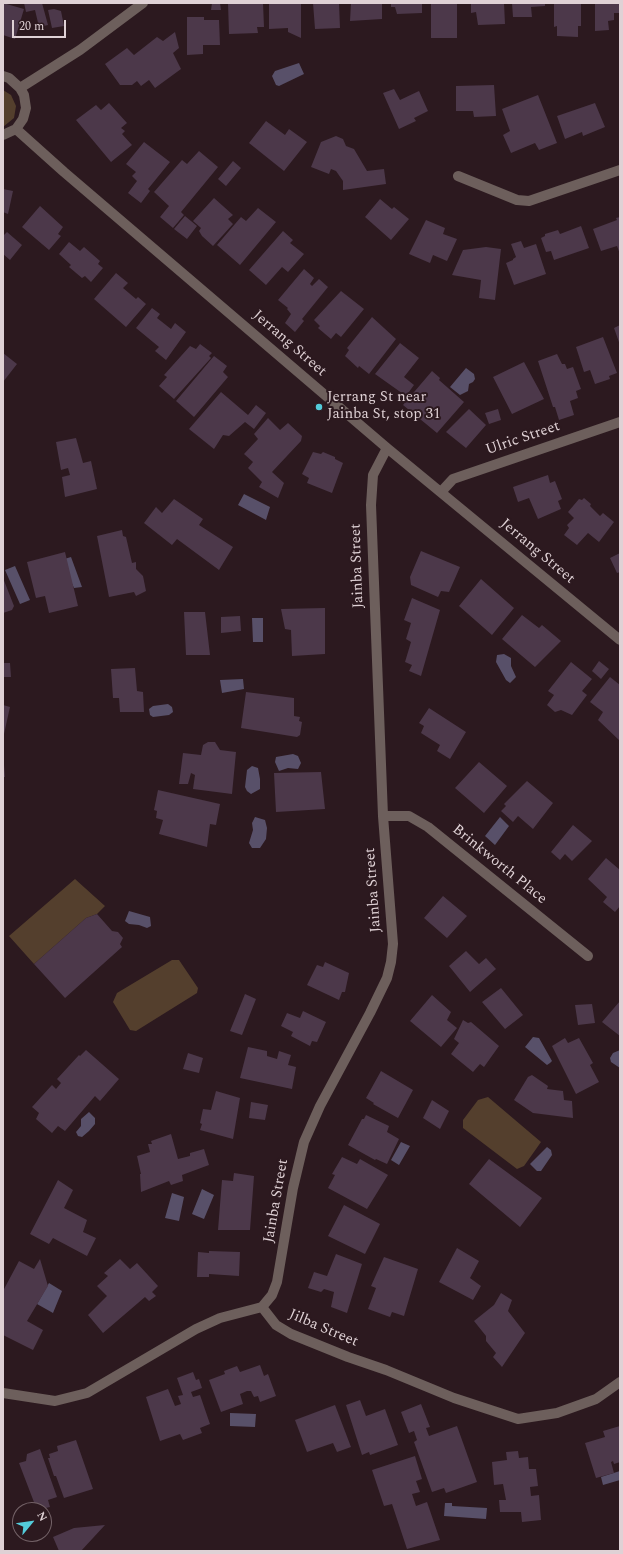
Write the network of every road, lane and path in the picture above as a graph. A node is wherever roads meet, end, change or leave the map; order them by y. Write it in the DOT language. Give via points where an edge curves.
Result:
graph roads {
  1 [pos="143,3"];
  2 [pos="3,76"];
  3 [pos="20,88"];
  4 [pos="16,129"];
  5 [pos="3,135"];
  6 [pos="620,170"];
  7 [pos="458,176"];
  8 [pos="620,422"];
  9 [pos="387,448"];
  10 [pos="441,492"];
  11 [pos="620,640"];
  12 [pos="383,816"];
  13 [pos="588,956"];
  14 [pos="262,1307"];
  15 [pos="620,1382"];
  16 [pos="3,1393"];
  1 -- 3 [label="street" via="80,50"];
  2 -- 3 [label="street"];
  3 -- 4 [label="street" via="26,108 23,119"];
  4 -- 5 [label="street"];
  4 -- 9 [label="street, Jerrang Street"];
  6 -- 7 [label="street" via="530,201 516,200"];
  8 -- 10 [label="street, Ulric Street" via="453,479"];
  9 -- 10 [label="street, Jerrang Street"];
  9 -- 12 [label="street, Jainba Street" via="374,475 371,505"];
  10 -- 11 [label="street, Jerrang Street"];
  12 -- 13 [label="street, Brinkworth Place" via="409,816 428,827"];
  12 -- 14 [label="street, Jainba Street" via="393,944 389,970 370,1013 320,1106 304,1142 293,1188 277,1282 272,1295"];
  14 -- 15 [label="street, Jilba Street" via="276,1325 291,1334 460,1401 518,1420 557,1413 596,1399"];
  14 -- 16 [label="street" via="220,1318 190,1332 87,1393 55,1402"];
}
